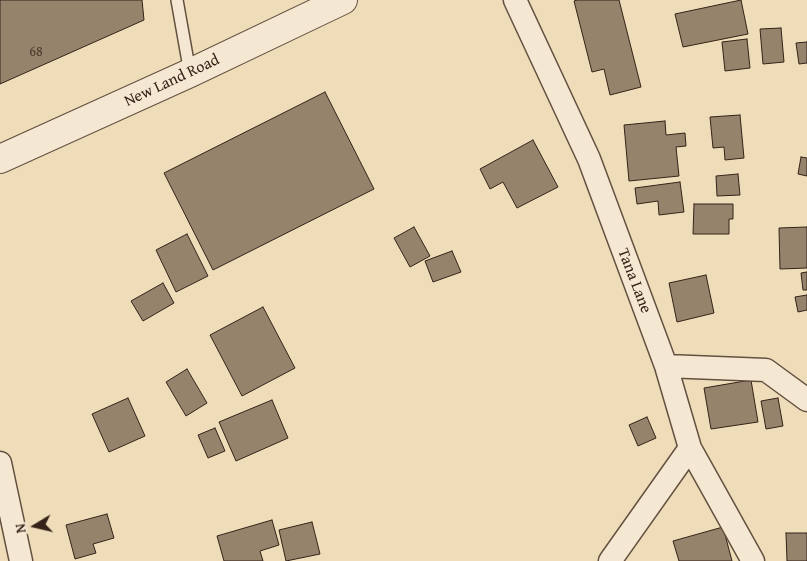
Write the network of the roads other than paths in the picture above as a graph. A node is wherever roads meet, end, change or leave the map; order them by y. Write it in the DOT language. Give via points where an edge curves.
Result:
graph roads {
  1 [pos="177,0"];
  2 [pos="343,0"];
  3 [pos="515,0"];
  4 [pos="190,73"];
  5 [pos="0,159"];
  6 [pos="666,366"];
  7 [pos="807,400"];
  8 [pos="690,448"];
  9 [pos="0,463"];
  10 [pos="22,561"];
  11 [pos="610,561"];
  12 [pos="753,561"];
  1 -- 4 [label="lane"];
  2 -- 4 [label="street, New Land Road"];
  3 -- 6 [label="street, Tana Lane" via="589,159"];
  4 -- 5 [label="street, New Land Road"];
  6 -- 7 [label="street" via="766,370"];
  6 -- 8 [label="street, Tana Lane"];
  8 -- 11 [label="street"];
  8 -- 12 [label="street, Tana Lane"];
  9 -- 10 [label="street"];
}
